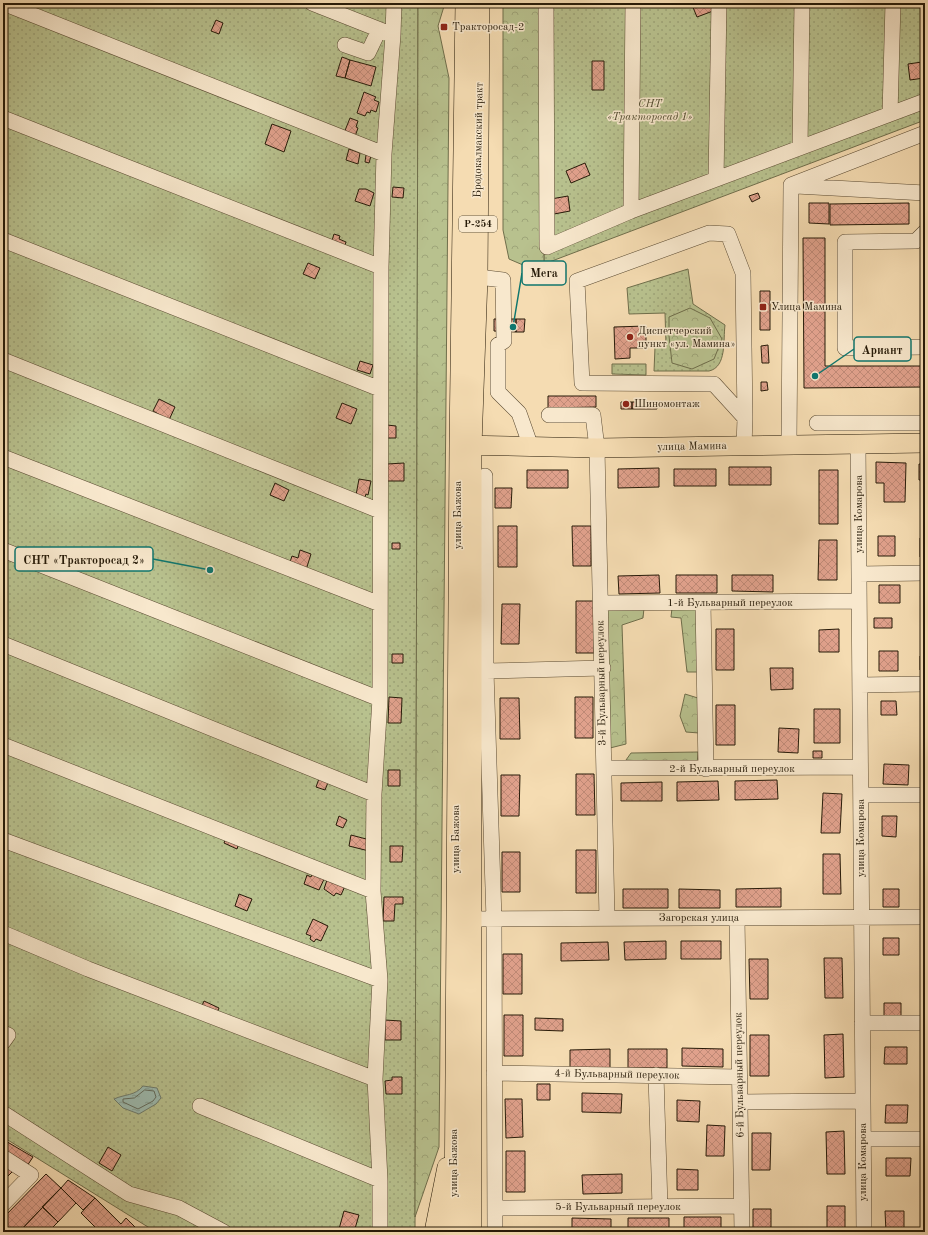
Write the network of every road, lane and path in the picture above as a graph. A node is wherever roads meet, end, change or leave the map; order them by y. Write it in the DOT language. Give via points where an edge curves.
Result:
graph roads {
  1 [pos="3,3"];
  2 [pos="312,3"];
  3 [pos="394,3"];
  4 [pos="465,3"];
  5 [pos="480,3"];
  6 [pos="546,3"];
  7 [pos="633,3"];
  8 [pos="719,3"];
  9 [pos="802,3"];
  10 [pos="892,3"];
  11 [pos="386,32"];
  12 [pos="345,45"];
  13 [pos="925,101"];
  14 [pos="890,114"];
  15 [pos="3,118"];
  16 [pos="925,133"];
  17 [pos="800,148"];
  18 [pos="384,154"];
  19 [pos="716,179"];
  20 [pos="791,185"];
  21 [pos="925,193"];
  22 [pos="631,211"];
  23 [pos="925,232"];
  24 [pos="3,240"];
  25 [pos="381,267"];
  26 [pos="478,277"];
  27 [pos="925,347"];
  28 [pos="3,360"];
  29 [pos="380,389"];
  30 [pos="549,415"];
  31 [pos="745,418"];
  32 [pos="817,423"];
  33 [pos="925,424"];
  34 [pos="925,443"];
  35 [pos="858,444"];
  36 [pos="465,445"];
  37 [pos="789,445"];
  38 [pos="744,446"];
  39 [pos="531,447"];
  40 [pos="597,448"];
  41 [pos="3,457"];
  42 [pos="485,476"];
  43 [pos="380,511"];
  44 [pos="3,550"];
  45 [pos="925,573"];
  46 [pos="859,574"];
  47 [pos="859,601"];
  48 [pos="601,603"];
  49 [pos="703,603"];
  50 [pos="380,604"];
  51 [pos="3,644"];
  52 [pos="603,668"];
  53 [pos="486,671"];
  54 [pos="925,684"];
  55 [pos="860,685"];
  56 [pos="380,699"];
  57 [pos="3,745"];
  58 [pos="860,767"];
  59 [pos="604,768"];
  60 [pos="706,769"];
  61 [pos="374,794"];
  62 [pos="925,794"];
  63 [pos="861,795"];
  64 [pos="3,840"];
  65 [pos="373,890"];
  66 [pos="861,917"];
  67 [pos="925,917"];
  68 [pos="607,918"];
  69 [pos="737,918"];
  70 [pos="472,919"];
  71 [pos="494,919"];
  72 [pos="3,933"];
  73 [pos="380,980"];
  74 [pos="862,1023"];
  75 [pos="925,1024"];
  76 [pos="3,1033"];
  77 [pos="3,1042"];
  78 [pos="494,1073"];
  79 [pos="656,1075"];
  80 [pos="740,1077"];
  81 [pos="375,1079"];
  82 [pos="863,1101"];
  83 [pos="740,1102"];
  84 [pos="200,1106"];
  85 [pos="3,1113"];
  86 [pos="455,1122"];
  87 [pos="863,1139"];
  88 [pos="925,1139"];
  89 [pos="3,1156"];
  90 [pos="380,1180"];
  91 [pos="3,1204"];
  92 [pos="742,1206"];
  93 [pos="660,1207"];
  94 [pos="495,1208"];
  95 [pos="224,1232"];
  96 [pos="380,1232"];
  97 [pos="434,1232"];
  98 [pos="454,1232"];
  99 [pos="472,1232"];
  100 [pos="495,1232"];
  101 [pos="742,1232"];
  102 [pos="864,1232"];
  1 -- 18 [label="street"];
  2 -- 11 [label="street"];
  3 -- 11 [label="street"];
  4 -- 36 [label="main road, Бродокалмакский тракт / Р-254"];
  5 -- 26 [label="main road, Бродокалмакский тракт / Р-254"];
  6 -- 22 [label="street" via="547,247"];
  7 -- 22 [label="street"];
  8 -- 19 [label="street"];
  9 -- 17 [label="street"];
  10 -- 14 [label="street"];
  11 -- 12 [label="street" via="368,53"];
  11 -- 18 [label="street"];
  13 -- 14 [label="street"];
  14 -- 17 [label="street"];
  15 -- 25 [label="street"];
  16 -- 20 [label="street"];
  17 -- 19 [label="street"];
  18 -- 25 [label="street"];
  19 -- 22 [label="street"];
  20 -- 21 [label="street"];
  20 -- 37 [label="street"];
  23 -- 27 [label="street" via="916,241 844,242 845,348"];
  24 -- 29 [label="street"];
  25 -- 29 [label="street"];
  26 -- 36 [label="main road, Бродокалмакский тракт / Р-254"];
  26 -- 39 [label="street" via="503,280 504,341 498,345 498,392 520,412"];
  28 -- 43 [label="street"];
  29 -- 43 [label="street"];
  30 -- 40 [label="street, 3-й Бульварный переулок" via="592,415"];
  31 -- 31 [label="street" via="743,273 728,234 709,233 577,281 582,383 714,384"];
  31 -- 38 [label="street"];
  32 -- 33 [label="street"];
  34 -- 35 [label="main road, улица Мамина"];
  35 -- 37 [label="main road, улица Мамина"];
  35 -- 46 [label="street, улица Комарова"];
  36 -- 39 [label="main road, улица Мамина"];
  36 -- 70 [label="main road, улица Бажова"];
  36 -- 86 [label="main road, улица Бажова"];
  37 -- 38 [label="main road, улица Мамина"];
  38 -- 40 [label="main road, улица Мамина"];
  39 -- 40 [label="main road, улица Мамина"];
  40 -- 48 [label="street, 3-й Бульварный переулок"];
  41 -- 50 [label="street"];
  42 -- 53 [label="street"];
  43 -- 50 [label="street"];
  44 -- 56 [label="street"];
  45 -- 46 [label="street"];
  46 -- 47 [label="street, улица Комарова"];
  47 -- 49 [label="street, 1-й Бульварный переулок"];
  47 -- 55 [label="street, улица Комарова"];
  48 -- 49 [label="street, 1-й Бульварный переулок"];
  48 -- 52 [label="street, 3-й Бульварный переулок"];
  49 -- 60 [label="street"];
  50 -- 56 [label="street"];
  51 -- 61 [label="street"];
  52 -- 53 [label="street"];
  52 -- 59 [label="street, 3-й Бульварный переулок"];
  53 -- 71 [label="street"];
  54 -- 55 [label="street"];
  55 -- 58 [label="street, улица Комарова"];
  56 -- 61 [label="street"];
  57 -- 65 [label="street"];
  58 -- 60 [label="street, 2-й Бульварный переулок"];
  58 -- 63 [label="street, улица Комарова"];
  59 -- 60 [label="street, 2-й Бульварный переулок"];
  59 -- 68 [label="street, 3-й Бульварный переулок"];
  61 -- 65 [label="street"];
  62 -- 63 [label="street"];
  63 -- 66 [label="street, улица Комарова"];
  64 -- 73 [label="street"];
  65 -- 73 [label="street"];
  66 -- 67 [label="street, Загорская улица"];
  66 -- 69 [label="street, Загорская улица"];
  66 -- 74 [label="street, улица Комарова"];
  68 -- 69 [label="street, Загорская улица"];
  68 -- 71 [label="street, Загорская улица"];
  69 -- 80 [label="street, 6-й Бульварный переулок"];
  70 -- 71 [label="street, Загорская улица"];
  70 -- 99 [label="main road, улица Бажова"];
  71 -- 78 [label="street"];
  72 -- 81 [label="street" via="88,969"];
  73 -- 81 [label="street"];
  74 -- 75 [label="street"];
  74 -- 82 [label="street, улица Комарова"];
  76 -- 77 [label="street" via="8,1035"];
  78 -- 79 [label="street, 4-й Бульварный переулок"];
  78 -- 94 [label="street"];
  79 -- 80 [label="street, 4-й Бульварный переулок"];
  79 -- 93 [label="street"];
  80 -- 83 [label="street, 6-й Бульварный переулок"];
  81 -- 90 [label="street"];
  82 -- 83 [label="street"];
  82 -- 87 [label="street, улица Комарова"];
  83 -- 92 [label="street, 6-й Бульварный переулок"];
  84 -- 90 [label="street"];
  85 -- 95 [label="street" via="129,1194 179,1208"];
  86 -- 97 [label="main road"];
  86 -- 98 [label="main road, улица Бажова"];
  87 -- 88 [label="street"];
  87 -- 102 [label="street, улица Комарова"];
  89 -- 91 [label="street" via="31,1175"];
  90 -- 96 [label="street"];
  92 -- 93 [label="street, 5-й Бульварный переулок"];
  92 -- 101 [label="street, 6-й Бульварный переулок"];
  93 -- 94 [label="street, 5-й Бульварный переулок"];
  94 -- 100 [label="street"];
}
